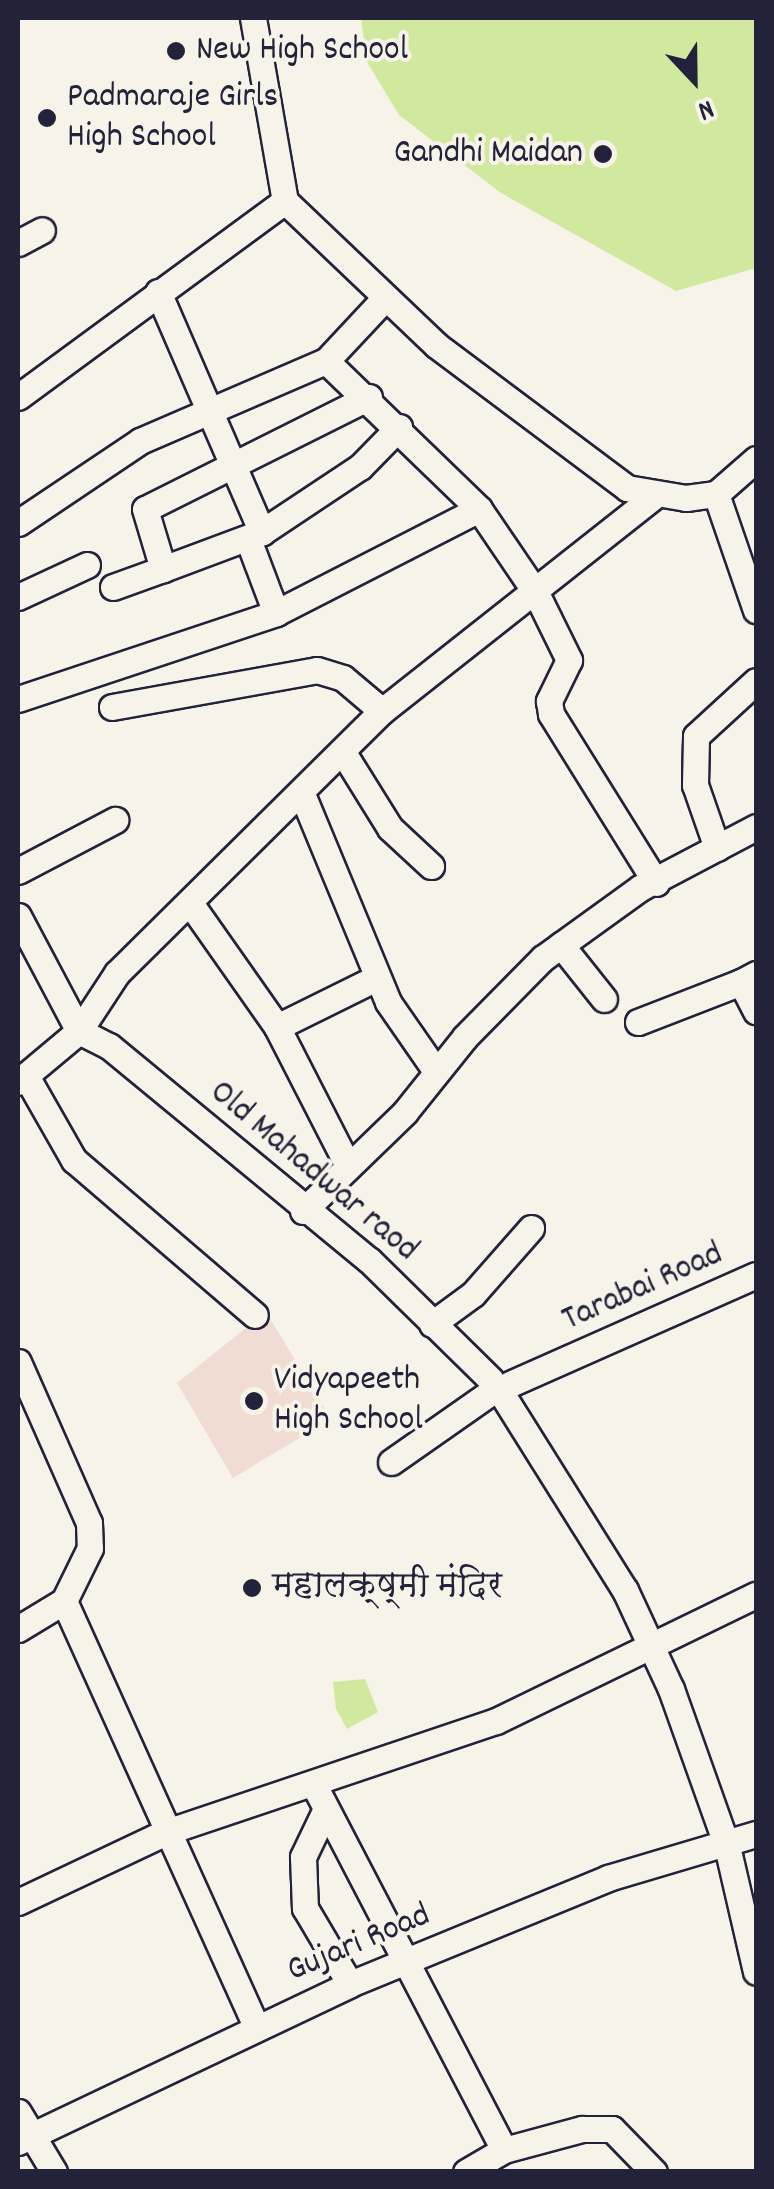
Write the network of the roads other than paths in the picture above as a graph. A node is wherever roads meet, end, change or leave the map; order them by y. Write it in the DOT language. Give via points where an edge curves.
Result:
graph roads {
  1 [pos="253,18"];
  2 [pos="285,201"];
  3 [pos="42,230"];
  4 [pos="18,243"];
  5 [pos="158,292"];
  6 [pos="382,300"];
  7 [pos="326,360"];
  8 [pos="18,396"];
  9 [pos="369,397"];
  10 [pos="213,411"];
  11 [pos="399,428"];
  12 [pos="756,459"];
  13 [pos="235,466"];
  14 [pos="716,494"];
  15 [pos="654,496"];
  16 [pos="478,509"];
  17 [pos="18,524"];
  18 [pos="255,536"];
  19 [pos="87,565"];
  20 [pos="162,569"];
  21 [pos="114,587"];
  22 [pos="536,593"];
  23 [pos="18,597"];
  24 [pos="756,610"];
  25 [pos="276,613"];
  26 [pos="756,681"];
  27 [pos="18,698"];
  28 [pos="112,707"];
  29 [pos="382,711"];
  30 [pos="344,754"];
  31 [pos="302,794"];
  32 [pos="115,820"];
  33 [pos="756,827"];
  34 [pos="717,848"];
  35 [pos="432,866"];
  36 [pos="18,871"];
  37 [pos="656,883"];
  38 [pos="190,902"];
  39 [pos="18,916"];
  40 [pos="561,945"];
  41 [pos="376,978"];
  42 [pos="749,978"];
  43 [pos="604,999"];
  44 [pos="756,1010"];
  45 [pos="638,1022"];
  46 [pos="276,1027"];
  47 [pos="79,1030"];
  48 [pos="435,1070"];
  49 [pos="22,1079"];
  50 [pos="348,1166"];
  51 [pos="303,1212"];
  52 [pos="531,1228"];
  53 [pos="756,1275"];
  54 [pos="255,1316"];
  55 [pos="432,1324"];
  56 [pos="18,1362"];
  57 [pos="498,1390"];
  58 [pos="391,1462"];
  59 [pos="756,1594"];
  60 [pos="64,1601"];
  61 [pos="18,1629"];
  62 [pos="650,1646"];
  63 [pos="314,1785"];
  64 [pos="325,1811"];
  65 [pos="166,1832"];
  66 [pos="756,1834"];
  67 [pos="727,1846"];
  68 [pos="18,1902"];
  69 [pos="404,1962"];
  70 [pos="756,1972"];
  71 [pos="350,1984"];
  72 [pos="256,2026"];
  73 [pos="18,2112"];
  74 [pos="25,2139"];
  75 [pos="504,2150"];
  76 [pos="54,2172"];
  77 [pos="466,2172"];
  78 [pos="654,2172"];
  1 -- 2 [label="street"];
  2 -- 5 [label="street"];
  2 -- 6 [label="street"];
  3 -- 4 [label="street"];
  5 -- 8 [label="street"];
  5 -- 10 [label="street"];
  6 -- 7 [label="street"];
  6 -- 15 [label="street" via="605,474"];
  7 -- 9 [label="street"];
  7 -- 10 [label="street"];
  9 -- 11 [label="street"];
  9 -- 13 [label="street"];
  10 -- 13 [label="street"];
  10 -- 17 [label="street" via="140,440"];
  11 -- 16 [label="street"];
  11 -- 18 [label="street" via="360,467"];
  12 -- 14 [label="street"];
  13 -- 18 [label="street"];
  13 -- 20 [label="street" via="145,509"];
  14 -- 15 [label="street"];
  14 -- 24 [label="street"];
  15 -- 22 [label="street"];
  16 -- 22 [label="street"];
  16 -- 25 [label="street"];
  18 -- 20 [label="street"];
  18 -- 25 [label="street"];
  19 -- 23 [label="street"];
  20 -- 21 [label="street"];
  22 -- 29 [label="street"];
  22 -- 37 [label="street" via="570,660 549,701 551,714"];
  25 -- 27 [label="street"];
  26 -- 34 [label="street" via="696,736 695,785"];
  28 -- 29 [label="street" via="317,670 342,678"];
  29 -- 30 [label="street"];
  30 -- 31 [label="street"];
  30 -- 35 [label="street" via="390,828"];
  31 -- 38 [label="street"];
  31 -- 41 [label="street"];
  32 -- 36 [label="street"];
  33 -- 34 [label="street"];
  34 -- 37 [label="street"];
  37 -- 40 [label="street"];
  38 -- 46 [label="street"];
  38 -- 47 [label="street" via="117,972"];
  39 -- 47 [label="street"];
  40 -- 43 [label="street"];
  40 -- 48 [label="street"];
  41 -- 46 [label="street"];
  41 -- 48 [label="street"];
  42 -- 44 [label="street"];
  42 -- 45 [label="street"];
  46 -- 50 [label="street"];
  47 -- 49 [label="street"];
  47 -- 51 [label="street, Old Mahadwar raod" via="109,1046"];
  48 -- 50 [label="street" via="405,1112"];
  49 -- 54 [label="street" via="74,1160"];
  50 -- 51 [label="street"];
  51 -- 55 [label="street, Old Mahadwar raod" via="370,1260"];
  52 -- 55 [label="street" via="474,1294"];
  53 -- 57 [label="street, Tarabai Road"];
  55 -- 57 [label="street, Old Mahadwar raod"];
  56 -- 60 [label="street" via="89,1523 84,1570"];
  57 -- 58 [label="street, Tarabai Road"];
  57 -- 62 [label="street, Old Mahadwar raod" via="625,1590"];
  59 -- 62 [label="street"];
  60 -- 61 [label="street"];
  60 -- 65 [label="street"];
  62 -- 63 [label="street" via="496,1721"];
  62 -- 67 [label="street, Old Mahadwar raod"];
  63 -- 64 [label="street"];
  63 -- 65 [label="street"];
  64 -- 69 [label="street"];
  64 -- 71 [label="street" via="303,1857 305,1908"];
  65 -- 68 [label="street"];
  65 -- 72 [label="street"];
  66 -- 67 [label="street, Gujari Road"];
  67 -- 69 [label="street, Gujari Road" via="608,1878"];
  67 -- 70 [label="street, Old Mahadwar raod"];
  69 -- 71 [label="street, Gujari Road"];
  69 -- 75 [label="street"];
  71 -- 72 [label="street, Gujari Road"];
  72 -- 74 [label="street, Gujari Road"];
  73 -- 74 [label="street"];
  74 -- 76 [label="street"];
  75 -- 77 [label="street"];
  75 -- 78 [label="street" via="582,2129 612,2130"];
}
